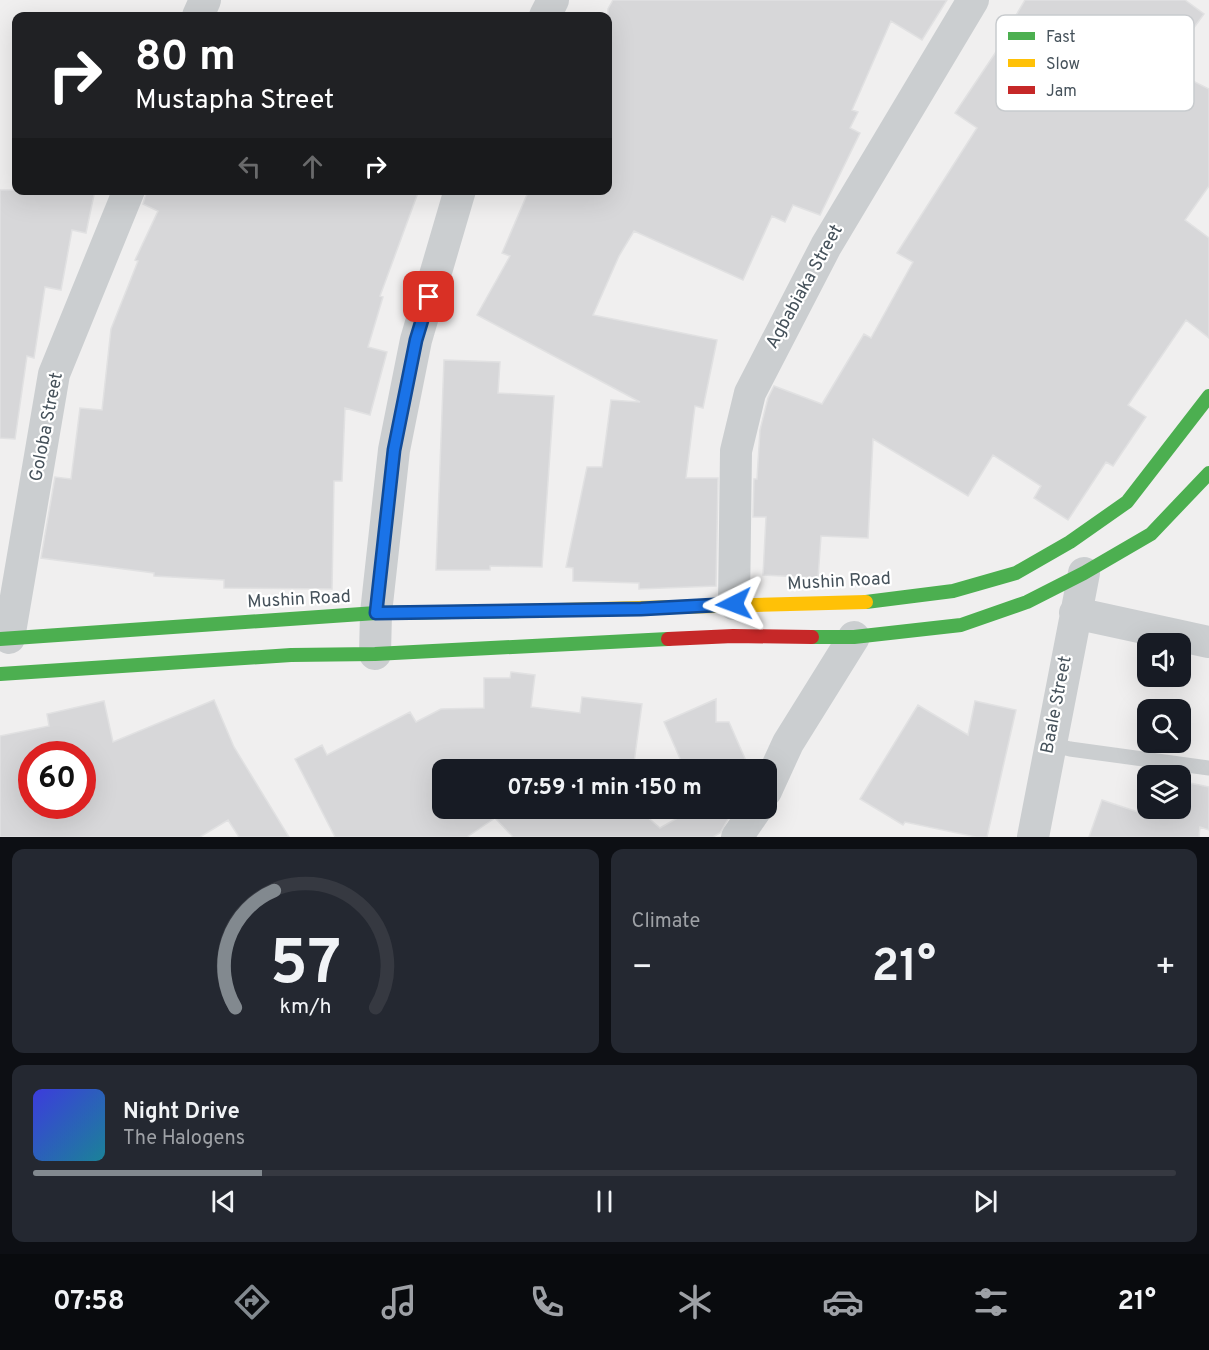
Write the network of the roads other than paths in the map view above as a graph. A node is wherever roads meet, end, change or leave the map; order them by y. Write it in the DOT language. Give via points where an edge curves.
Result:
graph roads {
  1 [pos="973,0"];
  2 [pos="127,195"];
  3 [pos="459,195"];
  4 [pos="1209,396"];
  5 [pos="1209,473"];
  6 [pos="1084,573"];
  7 [pos="734,604"];
  8 [pos="376,613"];
  9 [pos="1075,613"];
  10 [pos="854,637"];
  11 [pos="5,639"];
  12 [pos="1209,642"];
  13 [pos="375,654"];
  14 [pos="0,674"];
  15 [pos="1050,744"];
  16 [pos="777,767"];
  17 [pos="1209,768"];
  18 [pos="750,819"];
  19 [pos="737,837"];
  20 [pos="1032,837"];
  1 -- 7 [label="street, Agbabiaka Street" via="826,246 750,393 736,451"];
  2 -- 11 [label="street, Goloba Street" via="54,374"];
  3 -- 8 [label="street" via="416,340 394,450"];
  4 -- 7 [label="main road, Mushin Road" via="1128,502 1017,573 953,591 866,601"];
  5 -- 6 [label="main road" via="1151,534"];
  6 -- 9 [label="street, Baale Street"];
  6 -- 10 [label="main road" via="1027,602 961,625"];
  7 -- 8 [label="main road, Mushin Road"];
  8 -- 11 [label="main road, Mushin Road"];
  8 -- 13 [label="street"];
  9 -- 12 [label="street"];
  9 -- 15 [label="street, Baale Street"];
  10 -- 13 [label="main road" via="733,636"];
  10 -- 16 [label="street"];
  13 -- 14 [label="main road" via="291,654"];
  15 -- 17 [label="lane"];
  15 -- 20 [label="street, Baale Street"];
  18 -- 19 [label="street"];
}
